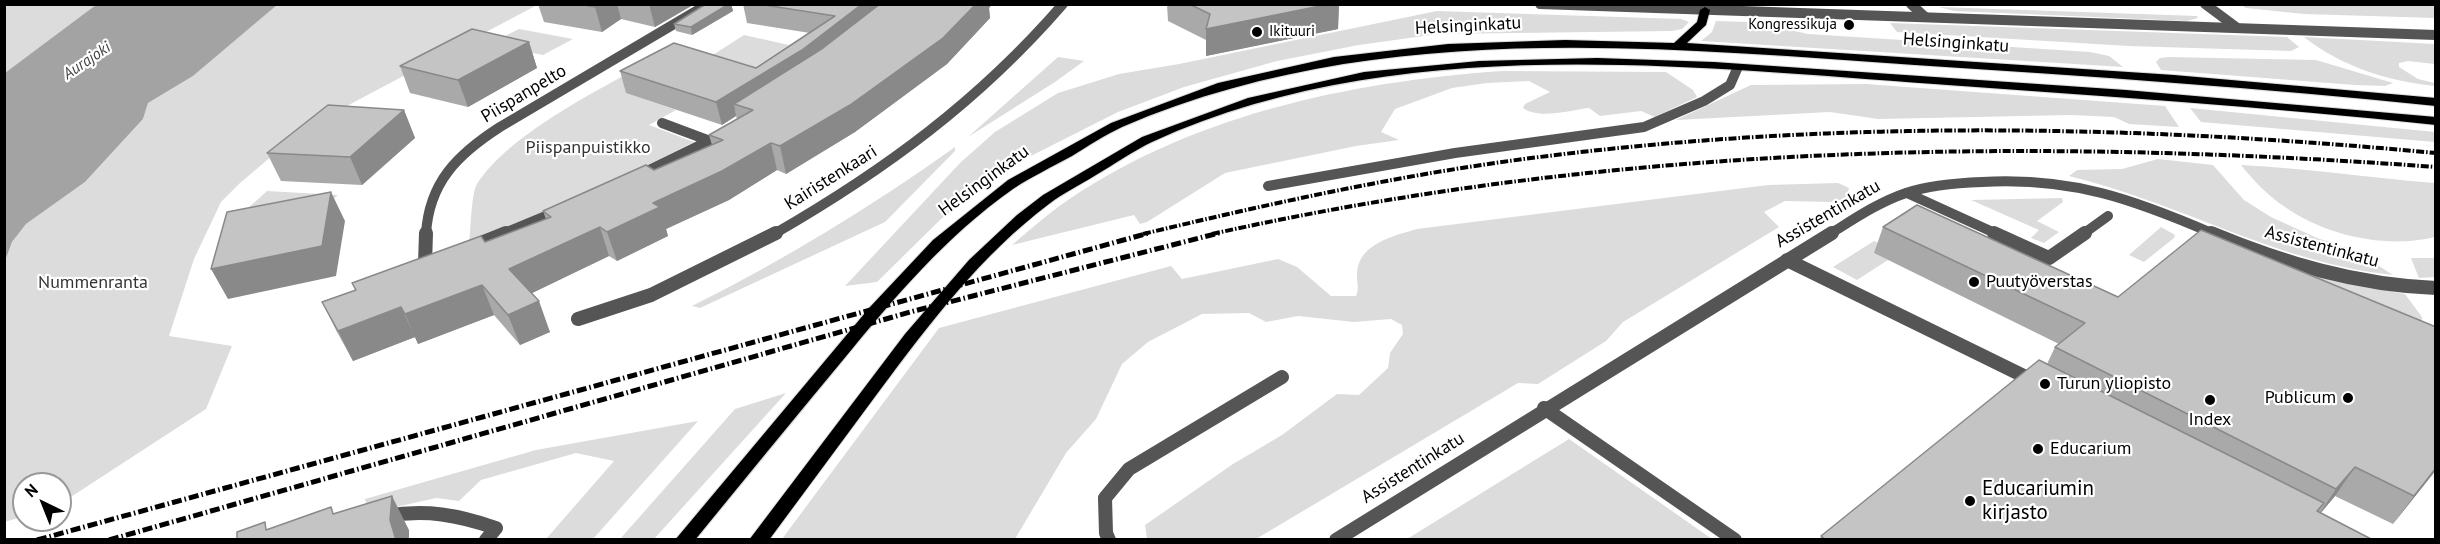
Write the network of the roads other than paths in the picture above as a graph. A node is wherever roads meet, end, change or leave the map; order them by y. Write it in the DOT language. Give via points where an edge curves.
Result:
graph roads {
  1 [pos="708,4"];
  2 [pos="1063,4"];
  3 [pos="1540,4"];
  4 [pos="1911,4"];
  5 [pos="2205,4"];
  6 [pos="1705,7"];
  7 [pos="1924,17"];
  8 [pos="2236,27"];
  9 [pos="2436,35"];
  10 [pos="1676,47"];
  11 [pos="1737,69"];
  12 [pos="2436,102"];
  13 [pos="2436,121"];
  14 [pos="662,123"];
  15 [pos="736,127"];
  16 [pos="710,141"];
  17 [pos="630,178"];
  18 [pos="1268,186"];
  19 [pos="1907,193"];
  20 [pos="572,204"];
  21 [pos="2108,216"];
  22 [pos="455,253"];
  23 [pos="1787,260"];
  24 [pos="430,262"];
  25 [pos="2436,288"];
  26 [pos="578,319"];
  27 [pos="1282,377"];
  28 [pos="2044,387"];
  29 [pos="1544,408"];
  30 [pos="375,519"];
  31 [pos="486,540"];
  32 [pos="684,540"];
  33 [pos="758,540"];
  34 [pos="1109,540"];
  35 [pos="1336,540"];
  36 [pos="1735,540"];
  1 -- 24 [label="street, Piispanpelto" via="505,125 448,168 433,192 427,215"];
  2 -- 26 [label="street, Kairistenkaari" via="995,78 880,168 800,218 712,265 650,296"];
  3 -- 6 [label="street"];
  4 -- 7 [label="street"];
  5 -- 8 [label="street"];
  6 -- 7 [label="street"];
  6 -- 10 [label="main road" via="1702,23"];
  7 -- 8 [label="street"];
  8 -- 9 [label="street"];
  10 -- 12 [label="main road, Helsinginkatu" via="2094,73"];
  10 -- 32 [label="main road, Helsinginkatu" via="1511,44 1430,48 1336,60 1228,85 1150,112 1092,138 984,204 921,259"];
  11 -- 13 [label="main road" via="2230,102"];
  11 -- 18 [label="street" via="1730,85 1704,101 1637,129 1455,153"];
  11 -- 33 [label="main road" via="1555,62 1401,70 1248,102 1139,145 1051,196 977,258 915,331"];
  14 -- 16 [label="street"];
  15 -- 16 [label="street"];
  16 -- 17 [label="street"];
  19 -- 21 [label="street" via="2049,258"];
  19 -- 23 [label="street, Assistentinkatu" via="1854,219"];
  19 -- 25 [label="street, Assistentinkatu" via="1979,183 2033,182 2085,188 2133,201 2282,260 2359,279"];
  20 -- 22 [label="street"];
  23 -- 28 [label="street"];
  23 -- 29 [label="street, Assistentinkatu"];
  27 -- 34 [label="street" via="1129,469 1105,498"];
  29 -- 35 [label="street, Assistentinkatu"];
  29 -- 36 [label="street"];
  30 -- 31 [label="street" via="414,510 450,512 496,528"];
}
